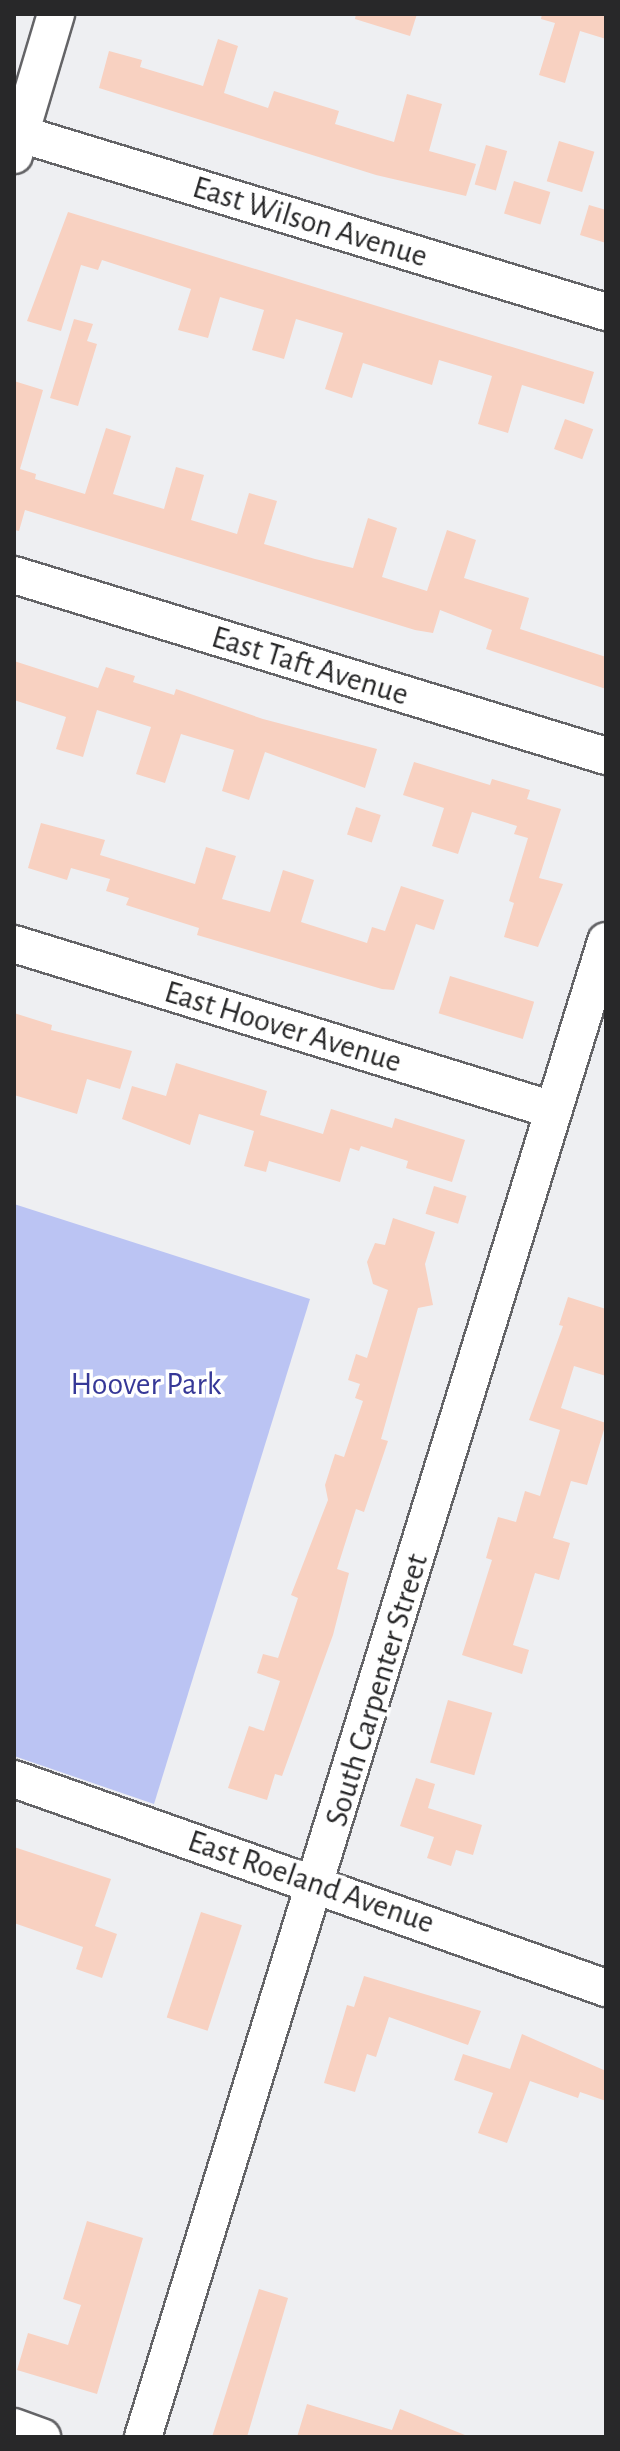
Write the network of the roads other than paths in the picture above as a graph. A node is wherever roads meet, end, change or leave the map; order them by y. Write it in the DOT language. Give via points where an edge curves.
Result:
graph roads {
  1 [pos="56,14"];
  2 [pos="16,140"];
  3 [pos="606,312"];
  4 [pos="14,575"];
  5 [pos="606,756"];
  6 [pos="606,941"];
  7 [pos="14,944"];
  8 [pos="553,1110"];
  9 [pos="14,1779"];
  10 [pos="318,1882"];
  11 [pos="606,1988"];
  12 [pos="14,2427"];
  13 [pos="42,2437"];
  14 [pos="143,2437"];
  1 -- 2 [label="street"];
  2 -- 3 [label="street, East Wilson Avenue"];
  4 -- 5 [label="street, East Taft Avenue"];
  6 -- 8 [label="street, South Carpenter Street"];
  7 -- 8 [label="street, East Hoover Avenue"];
  8 -- 10 [label="street, South Carpenter Street"];
  9 -- 10 [label="street, East Roeland Avenue"];
  10 -- 11 [label="street, East Roeland Avenue"];
  10 -- 14 [label="street, South Carpenter Street"];
  12 -- 13 [label="street"];
}
